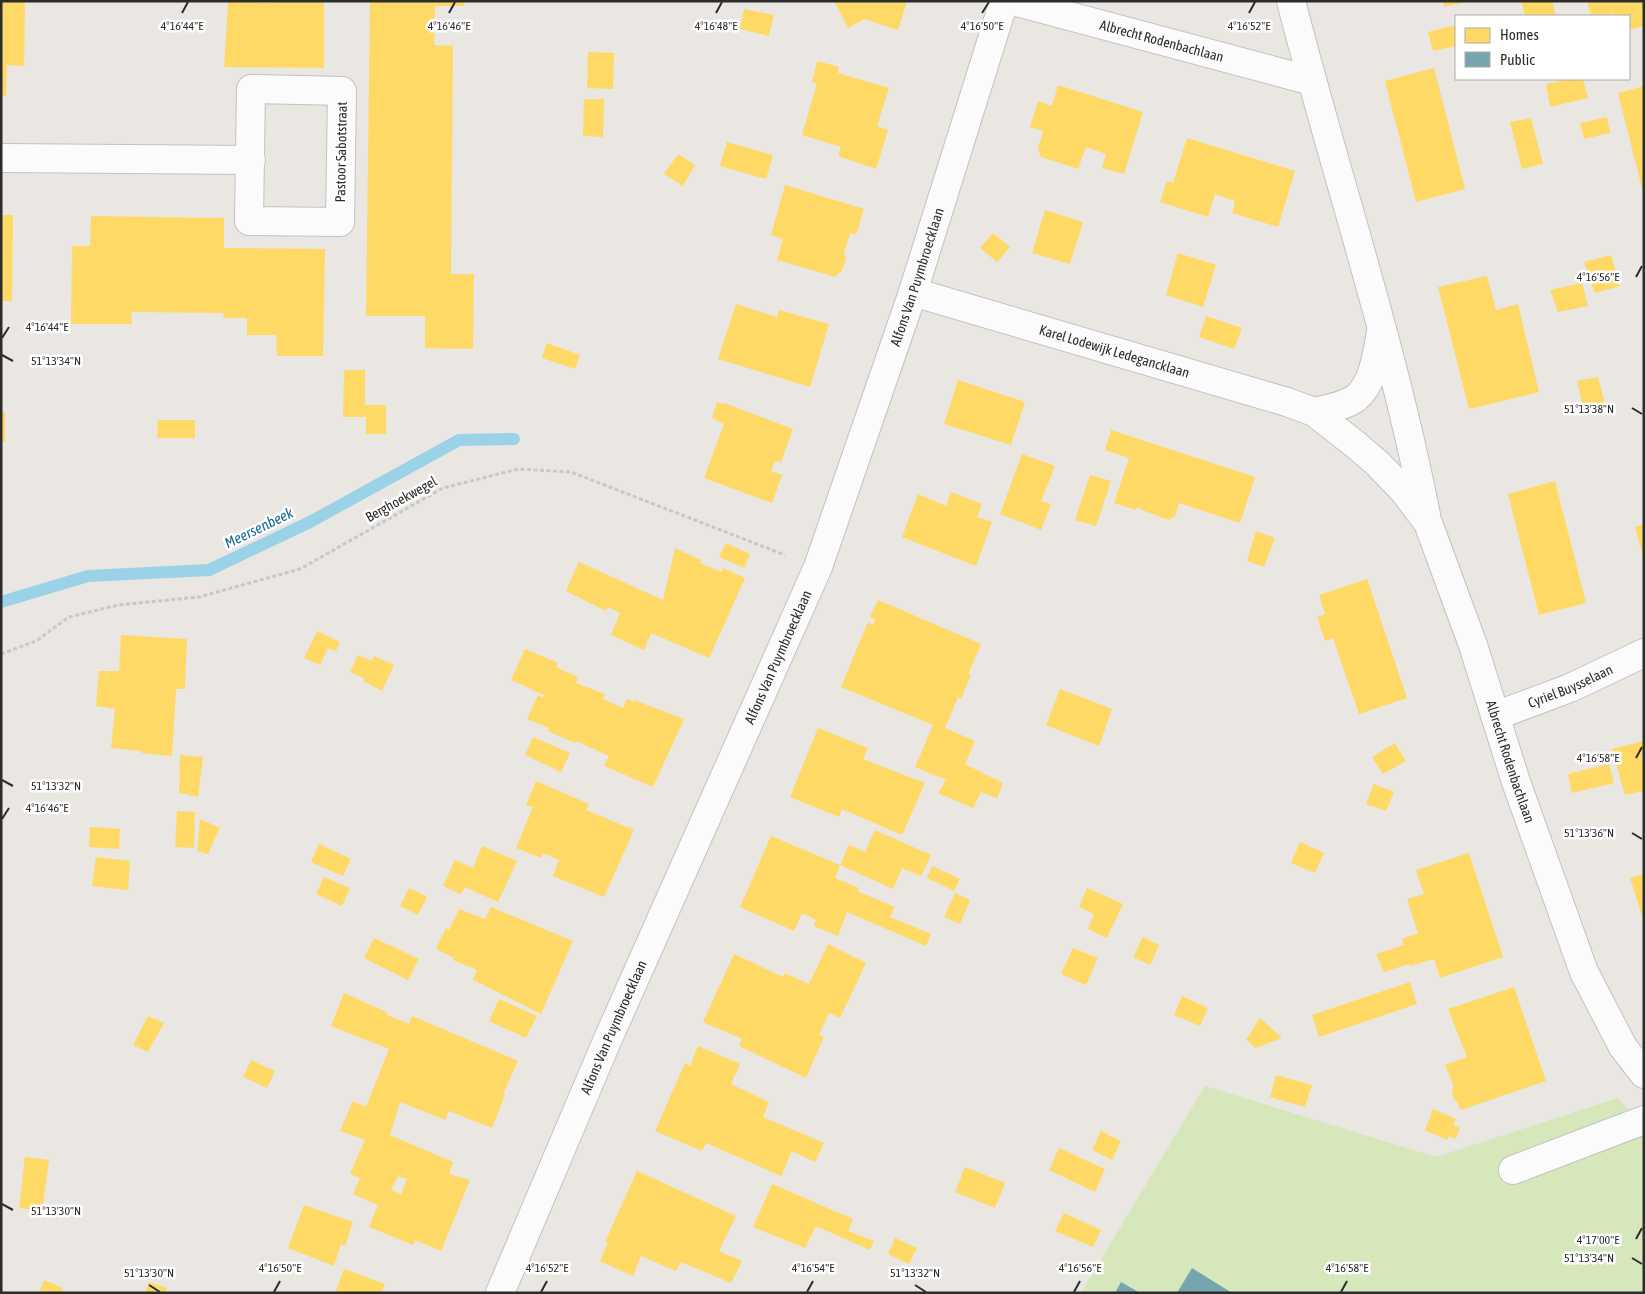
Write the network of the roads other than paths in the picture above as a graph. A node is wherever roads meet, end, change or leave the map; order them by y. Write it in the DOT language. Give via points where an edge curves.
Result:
graph roads {
  1 [pos="1004,1"];
  2 [pos="1012,1"];
  3 [pos="1291,1"];
  4 [pos="1312,81"];
  5 [pos="1,158"];
  6 [pos="251,160"];
  7 [pos="913,292"];
  8 [pos="1382,325"];
  9 [pos="1314,412"];
  10 [pos="1428,523"];
  11 [pos="1644,653"];
  12 [pos="1495,716"];
  13 [pos="1644,1074"];
  14 [pos="1644,1120"];
  15 [pos="1512,1170"];
  16 [pos="500,1293"];
  1 -- 7 [label="street, Alfons Van Puymbroecklaan"];
  2 -- 4 [label="street, Albrecht Rodenbachlaan"];
  3 -- 4 [label="street, Albrecht Rodenbachlaan"];
  4 -- 8 [label="street, Albrecht Rodenbachlaan"];
  5 -- 6 [label="street"];
  6 -- 6 [label="street, Pastoor Sabotstraat" via="249,221 340,222 342,91 251,89"];
  7 -- 9 [label="street, Karel Lodewijk Ledegancklaan"];
  7 -- 16 [label="street, Alfons Van Puymbroecklaan" via="818,568 607,1041"];
  8 -- 9 [label="street, Albrecht Rodenbachlaan" via="1375,366 1356,398"];
  8 -- 10 [label="street, Albrecht Rodenbachlaan"];
  9 -- 10 [label="street, Albrecht Rodenbachlaan" via="1378,464"];
  10 -- 12 [label="street, Albrecht Rodenbachlaan"];
  11 -- 12 [label="street, Cyriel Buysselaan" via="1570,688"];
  12 -- 13 [label="street, Albrecht Rodenbachlaan" via="1584,972 1623,1047"];
  14 -- 15 [label="street"];
}
